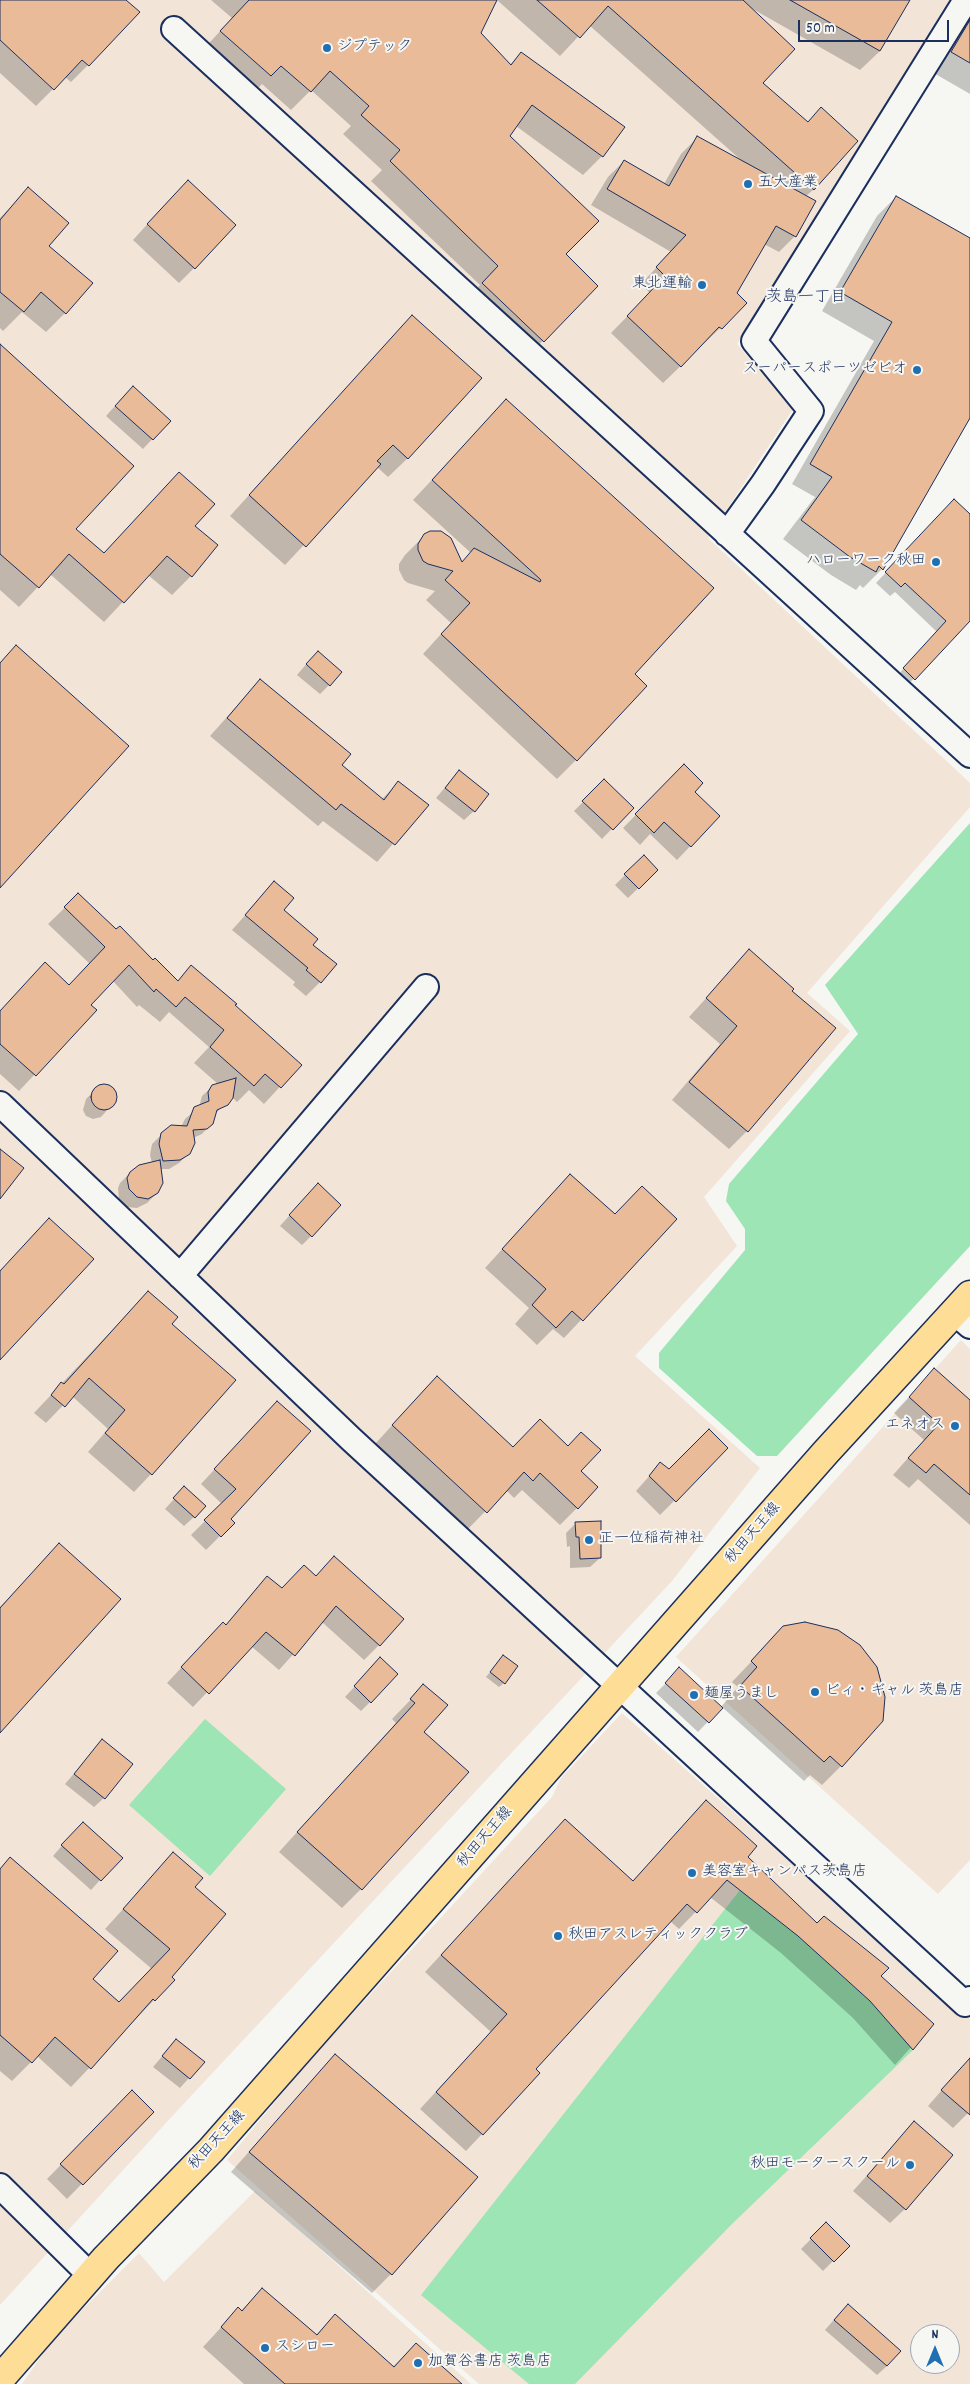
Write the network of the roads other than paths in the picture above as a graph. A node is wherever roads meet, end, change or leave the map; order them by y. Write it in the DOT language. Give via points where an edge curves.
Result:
graph roads {
  1 [pos="966,0"];
  2 [pos="174,29"];
  3 [pos="727,534"];
  4 [pos="970,755"];
  5 [pos="426,987"];
  6 [pos="0,1104"];
  7 [pos="180,1276"];
  8 [pos="965,1311"];
  9 [pos="620,1686"];
  10 [pos="970,1999"];
  11 [pos="0,2186"];
  12 [pos="91,2276"];
  13 [pos="0,2379"];
  1 -- 3 [label="street" via="754,341 811,411"];
  2 -- 3 [label="street"];
  3 -- 4 [label="street"];
  5 -- 7 [label="street"];
  6 -- 7 [label="street"];
  7 -- 9 [label="street" via="352,1440"];
  8 -- 9 [label="main road, 秋田天王線" via="826,1452"];
  9 -- 10 [label="street" via="965,2004"];
  9 -- 12 [label="main road, 秋田天王線" via="211,2150"];
  11 -- 12 [label="street"];
  12 -- 13 [label="main road, 秋田天王線"];
}
